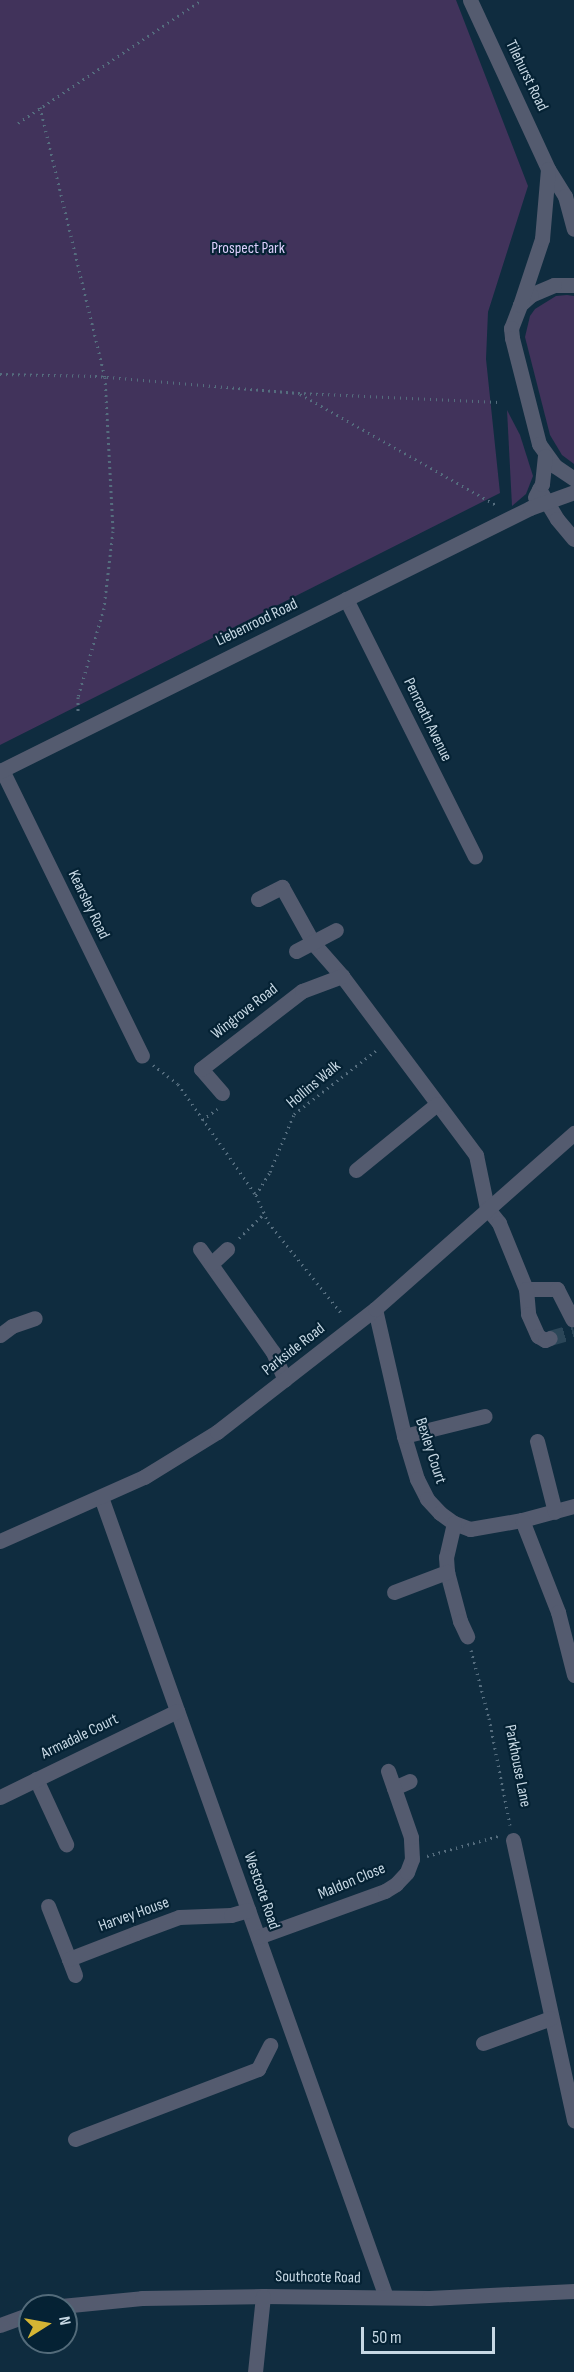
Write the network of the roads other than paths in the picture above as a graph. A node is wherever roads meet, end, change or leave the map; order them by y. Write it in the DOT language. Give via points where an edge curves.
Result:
graph roads {
  1 [pos="470,0"];
  2 [pos="548,169"];
  3 [pos="574,229"];
  4 [pos="574,285"];
  5 [pos="520,305"];
  6 [pos="546,456"];
  7 [pos="574,479"];
  8 [pos="574,492"];
  9 [pos="544,496"];
  10 [pos="574,539"];
  11 [pos="346,599"];
  12 [pos="1,771"];
  13 [pos="475,857"];
  14 [pos="258,899"];
  15 [pos="336,930"];
  16 [pos="313,943"];
  17 [pos="296,951"];
  18 [pos="342,976"];
  19 [pos="142,1056"];
  20 [pos="222,1093"];
  21 [pos="437,1104"];
  22 [pos="574,1133"];
  23 [pos="356,1170"];
  24 [pos="487,1209"];
  25 [pos="200,1249"];
  26 [pos="227,1249"];
  27 [pos="211,1264"];
  28 [pos="526,1289"];
  29 [pos="375,1309"];
  30 [pos="35,1318"];
  31 [pos="572,1319"];
  32 [pos="0,1335"];
  33 [pos="550,1338"];
  34 [pos="285,1380"];
  35 [pos="485,1416"];
  36 [pos="404,1436"];
  37 [pos="537,1441"];
  38 [pos="100,1497"];
  39 [pos="574,1506"];
  40 [pos="555,1512"];
  41 [pos="522,1520"];
  42 [pos="454,1523"];
  43 [pos="0,1541"];
  44 [pos="447,1572"];
  45 [pos="394,1592"];
  46 [pos="467,1636"];
  47 [pos="574,1675"];
  48 [pos="177,1711"];
  49 [pos="388,1771"];
  50 [pos="36,1779"];
  51 [pos="410,1781"];
  52 [pos="394,1788"];
  53 [pos="0,1797"];
  54 [pos="512,1836"];
  55 [pos="66,1844"];
  56 [pos="48,1906"];
  57 [pos="248,1910"];
  58 [pos="258,1937"];
  59 [pos="69,1959"];
  60 [pos="75,1975"];
  61 [pos="551,2018"];
  62 [pos="483,2043"];
  63 [pos="270,2045"];
  64 [pos="574,2120"];
  65 [pos="75,2139"];
  66 [pos="574,2291"];
  67 [pos="263,2296"];
  68 [pos="386,2297"];
  69 [pos="78,2304"];
  70 [pos="18,2318"];
  71 [pos="0,2325"];
  72 [pos="255,2372"];
  1 -- 2 [label="street, Tilehurst Road"];
  2 -- 3 [label="street, Tilehurst Road" via="565,196"];
  2 -- 5 [label="street, Tilehurst Road" via="542,239"];
  4 -- 5 [label="street" via="542,289"];
  5 -- 6 [label="street, Tilehurst Road" via="512,338 534,429"];
  6 -- 7 [label="street"];
  6 -- 9 [label="street"];
  8 -- 9 [label="street, Liebenrood Road"];
  9 -- 10 [label="street"];
  9 -- 11 [label="street, Liebenrood Road" via="530,508"];
  11 -- 12 [label="street, Liebenrood Road"];
  11 -- 13 [label="street, Penroath Avenue"];
  12 -- 19 [label="street, Kearsley Road"];
  14 -- 16 [label="street" via="282,887"];
  15 -- 16 [label="street"];
  16 -- 17 [label="street"];
  16 -- 18 [label="street"];
  18 -- 20 [label="street, Wingrove Road" via="302,991 201,1069"];
  18 -- 21 [label="street"];
  21 -- 23 [label="street"];
  21 -- 24 [label="street" via="476,1155"];
  22 -- 24 [label="street, Parkside Road"];
  24 -- 28 [label="street" via="499,1223"];
  24 -- 29 [label="street, Parkside Road"];
  25 -- 27 [label="street"];
  26 -- 27 [label="street"];
  27 -- 34 [label="street" via="273,1352"];
  28 -- 31 [label="street" via="557,1289"];
  28 -- 33 [label="street" via="528,1314 537,1336"];
  29 -- 34 [label="street, Parkside Road"];
  29 -- 36 [label="street, Bexley Court"];
  30 -- 32 [label="street"];
  34 -- 38 [label="street, Parkside Road" via="218,1432"];
  35 -- 36 [label="street"];
  36 -- 42 [label="street, Bexley Court" via="427,1499"];
  37 -- 40 [label="street"];
  38 -- 43 [label="street, Parkside Road"];
  38 -- 48 [label="street, Westcote Road"];
  39 -- 40 [label="street"];
  40 -- 41 [label="street"];
  41 -- 42 [label="street" via="470,1529"];
  41 -- 47 [label="street" via="558,1612"];
  42 -- 44 [label="street" via="446,1557"];
  44 -- 45 [label="street"];
  44 -- 46 [label="street"];
  48 -- 50 [label="street, Armadale Court"];
  48 -- 57 [label="street, Westcote Road"];
  49 -- 52 [label="street"];
  50 -- 53 [label="street, Armadale Court"];
  50 -- 55 [label="street"];
  51 -- 52 [label="street"];
  52 -- 58 [label="street, Maldon Close" via="411,1837 412,1859 396,1884"];
  54 -- 61 [label="street"];
  56 -- 59 [label="street"];
  57 -- 58 [label="street, Westcote Road"];
  57 -- 59 [label="street, Harvey House" via="231,1915 179,1917"];
  58 -- 68 [label="street, Westcote Road"];
  59 -- 60 [label="street"];
  61 -- 62 [label="street"];
  61 -- 64 [label="street"];
  63 -- 65 [label="street" via="258,2069"];
  66 -- 68 [label="street, Southcote Road"];
  67 -- 68 [label="street, Southcote Road"];
  67 -- 69 [label="street, Southcote Road" via="142,2298"];
  67 -- 72 [label="street"];
  70 -- 71 [label="street"];
}
